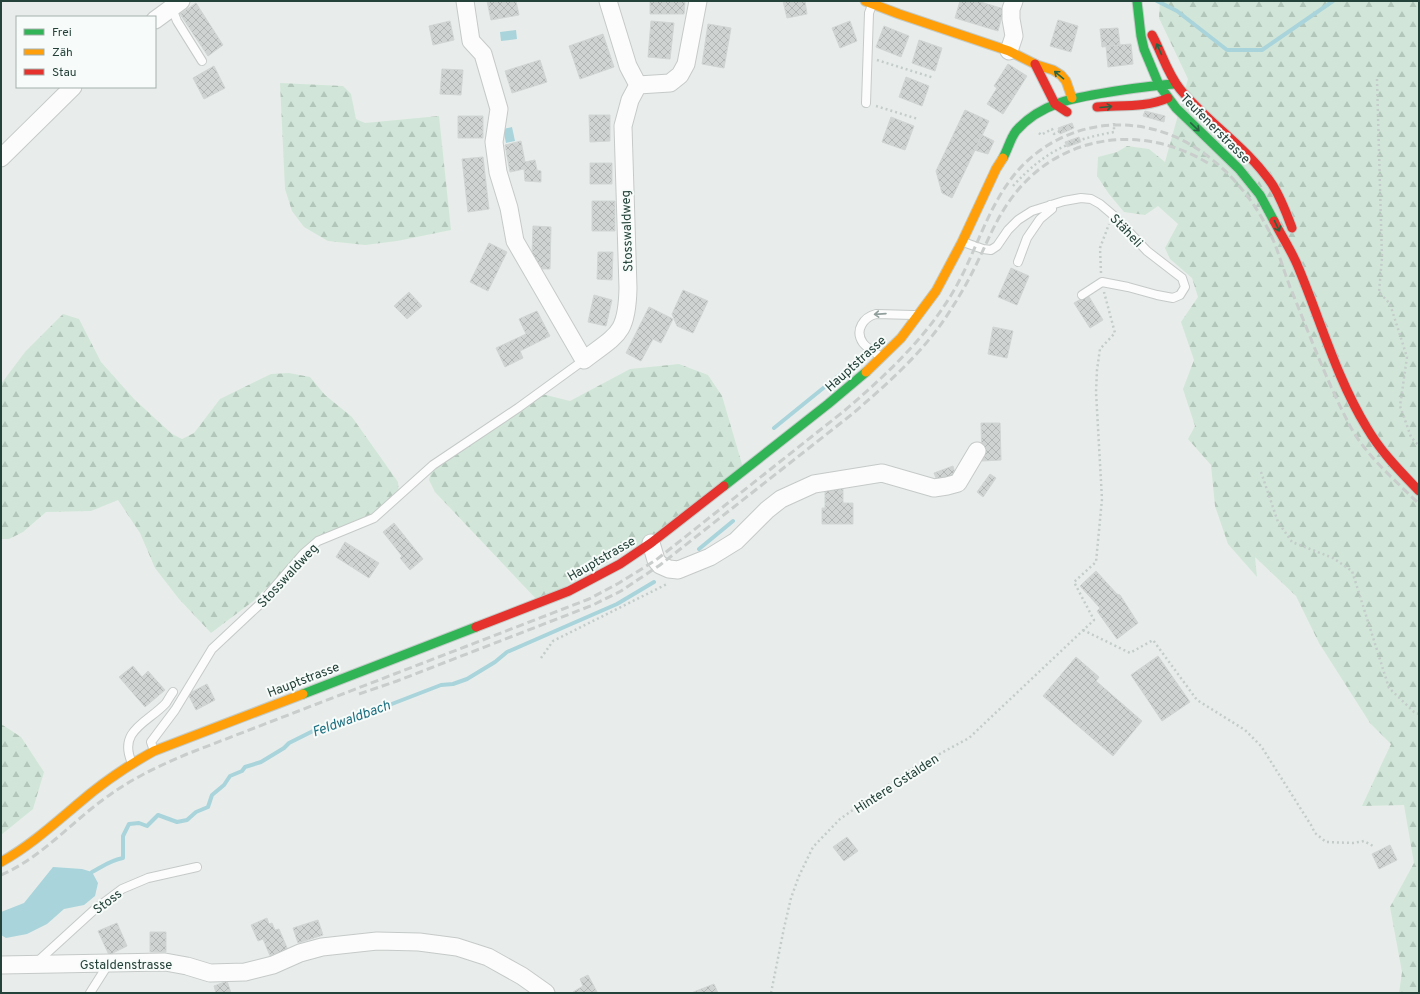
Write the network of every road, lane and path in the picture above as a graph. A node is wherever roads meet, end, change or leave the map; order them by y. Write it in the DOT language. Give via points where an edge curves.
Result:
graph roads {
  1 [pos="465,1"];
  2 [pos="608,1"];
  3 [pos="698,1"];
  4 [pos="1014,1"];
  5 [pos="1137,1"];
  6 [pos="174,3"];
  7 [pos="869,3"];
  8 [pos="1140,13"];
  9 [pos="156,19"];
  10 [pos="1009,51"];
  11 [pos="868,57"];
  12 [pos="202,61"];
  13 [pos="1035,64"];
  14 [pos="934,78"];
  15 [pos="1377,80"];
  16 [pos="1176,84"];
  17 [pos="638,85"];
  18 [pos="1159,85"];
  19 [pos="72,88"];
  20 [pos="1072,98"];
  21 [pos="1168,98"];
  22 [pos="866,103"];
  23 [pos="1055,104"];
  24 [pos="1086,109"];
  25 [pos="1113,117"];
  26 [pos="918,119"];
  27 [pos="1022,140"];
  28 [pos="1004,156"];
  29 [pos="1,158"];
  30 [pos="1013,186"];
  31 [pos="1050,205"];
  32 [pos="1113,215"];
  33 [pos="962,242"];
  34 [pos="1018,262"];
  35 [pos="1299,268"];
  36 [pos="1102,282"];
  37 [pos="1082,295"];
  38 [pos="919,315"];
  39 [pos="881,357"];
  40 [pos="584,360"];
  41 [pos="1419,446"];
  42 [pos="977,451"];
  43 [pos="1261,472"];
  44 [pos="1419,491"];
  45 [pos="651,543"];
  46 [pos="669,570"];
  47 [pos="1083,630"];
  48 [pos="541,658"];
  49 [pos="173,692"];
  50 [pos="1419,714"];
  51 [pos="154,751"];
  52 [pos="132,763"];
  53 [pos="1373,846"];
  54 [pos="1,862"];
  55 [pos="198,867"];
  56 [pos="110,962"];
  57 [pos="1,965"];
  58 [pos="34,965"];
  59 [pos="90,993"];
  60 [pos="546,993"];
  61 [pos="771,993"];
  1 -- 40 [label="street" via="471,41 483,54 499,109 494,142 498,172 515,241"];
  2 -- 17 [label="street" via="628,66"];
  3 -- 17 [label="street" via="686,64 680,75 670,83"];
  4 -- 10 [label="street" via="1011,14 1014,36"];
  5 -- 8 [label="street"];
  6 -- 9 [label="street"];
  6 -- 12 [label="lane" via="176,21"];
  7 -- 10 [label="street"];
  7 -- 11 [label="lane"];
  16 -- 8 [label="street, Teufenerstrasse, one-way"];
  8 -- 18 [label="street" via="1144,49"];
  10 -- 13 [label="street"];
  11 -- 14 [label="path"];
  11 -- 22 [label="lane"];
  20 -- 13 [label="street, one-way" via="1069,86 1060,74"];
  13 -- 23 [label="street"];
  15 -- 41 [label="path" via="1382,258 1379,292 1390,304 1407,357 1400,406 1411,437"];
  16 -- 18 [label="street"];
  16 -- 21 [label="street"];
  16 -- 35 [label="street, Teufenerstrasse" via="1249,156 1274,188 1292,230"];
  17 -- 40 [label="street, Stosswaldweg" via="630,100 623,126 628,306 624,324 616,336"];
  18 -- 20 [label="street"];
  18 -- 21 [label="street"];
  19 -- 29 [label="street"];
  20 -- 23 [label="street, Hauptstrasse"];
  20 -- 23 [label="street" via="1067,113"];
  24 -- 21 [label="street, Teufenerstrasse, one-way" via="1152,103"];
  21 -- 35 [label="street, Teufenerstrasse, one-way" via="1250,181 1270,212"];
  22 -- 26 [label="path"];
  23 -- 28 [label="street, Hauptstrasse" via="1037,113 1016,131"];
  25 -- 30 [label="path" via="1114,132 1076,141 1053,151 1030,168"];
  27 -- 28 [label="street"];
  28 -- 33 [label="street, Hauptstrasse" via="988,184"];
  31 -- 32 [label="lane, Stäheli" via="1081,198 1091,199"];
  31 -- 33 [label="lane, Stäheli" via="1032,211 1018,220 994,249 988,250"];
  31 -- 34 [label="lane" via="1052,209 1040,219 1027,238"];
  32 -- 36 [label="path" via="1100,248"];
  32 -- 36 [label="lane, Stäheli" via="1148,251 1182,278 1185,287 1180,295 1173,298"];
  33 -- 38 [label="street, Hauptstrasse" via="936,291"];
  35 -- 44 [label="street, Teufenerstrasse" via="1351,400 1386,457"];
  36 -- 37 [label="lane"];
  36 -- 47 [label="path, Hintere Gstalden" via="1115,333 1100,349 1097,370 1102,499 1096,562 1074,582 1094,620"];
  38 -- 39 [label="street, Hauptstrasse" via="901,338"];
  38 -- 39 [label="lane, one-way" via="876,314 864,320 860,328 861,341"];
  39 -- 45 [label="street, Hauptstrasse" via="828,404"];
  40 -- 51 [label="lane, Stosswaldweg" via="433,465 374,518 318,541 303,554 258,606 212,649 175,710 151,742"];
  42 -- 46 [label="street" via="958,483 947,486 934,488 882,472 814,484 781,499 730,545 693,565"];
  43 -- 50 [label="path" via="1278,522 1292,542 1333,558 1352,571 1389,688"];
  45 -- 46 [label="street" via="656,560"];
  45 -- 51 [label="street, Hauptstrasse" via="620,564 569,591"];
  46 -- 48 [label="path" via="670,582 553,641"];
  47 -- 53 [label="path" via="1130,653 1153,640 1197,700 1245,730 1261,746 1315,833 1326,842 1364,841"];
  47 -- 61 [label="path, Hintere Gstalden" via="969,738 910,770 840,820 813,847 798,876 791,898"];
  49 -- 52 [label="lane" via="166,703 138,726 131,737 127,749"];
  51 -- 52 [label="street, Hauptstrasse"];
  52 -- 54 [label="street, Hauptstrasse" via="18,853"];
  55 -- 58 [label="lane, Stoss" via="148,878 122,889 94,910"];
  56 -- 58 [label="street, Gstaldenstrasse"];
  56 -- 59 [label="lane"];
  56 -- 60 [label="street, Gstaldenstrasse" via="165,962 210,973 245,972 322,948 377,941 419,942 457,947 488,957 516,972"];
  57 -- 58 [label="street, Gstaldenstrasse"];
}
